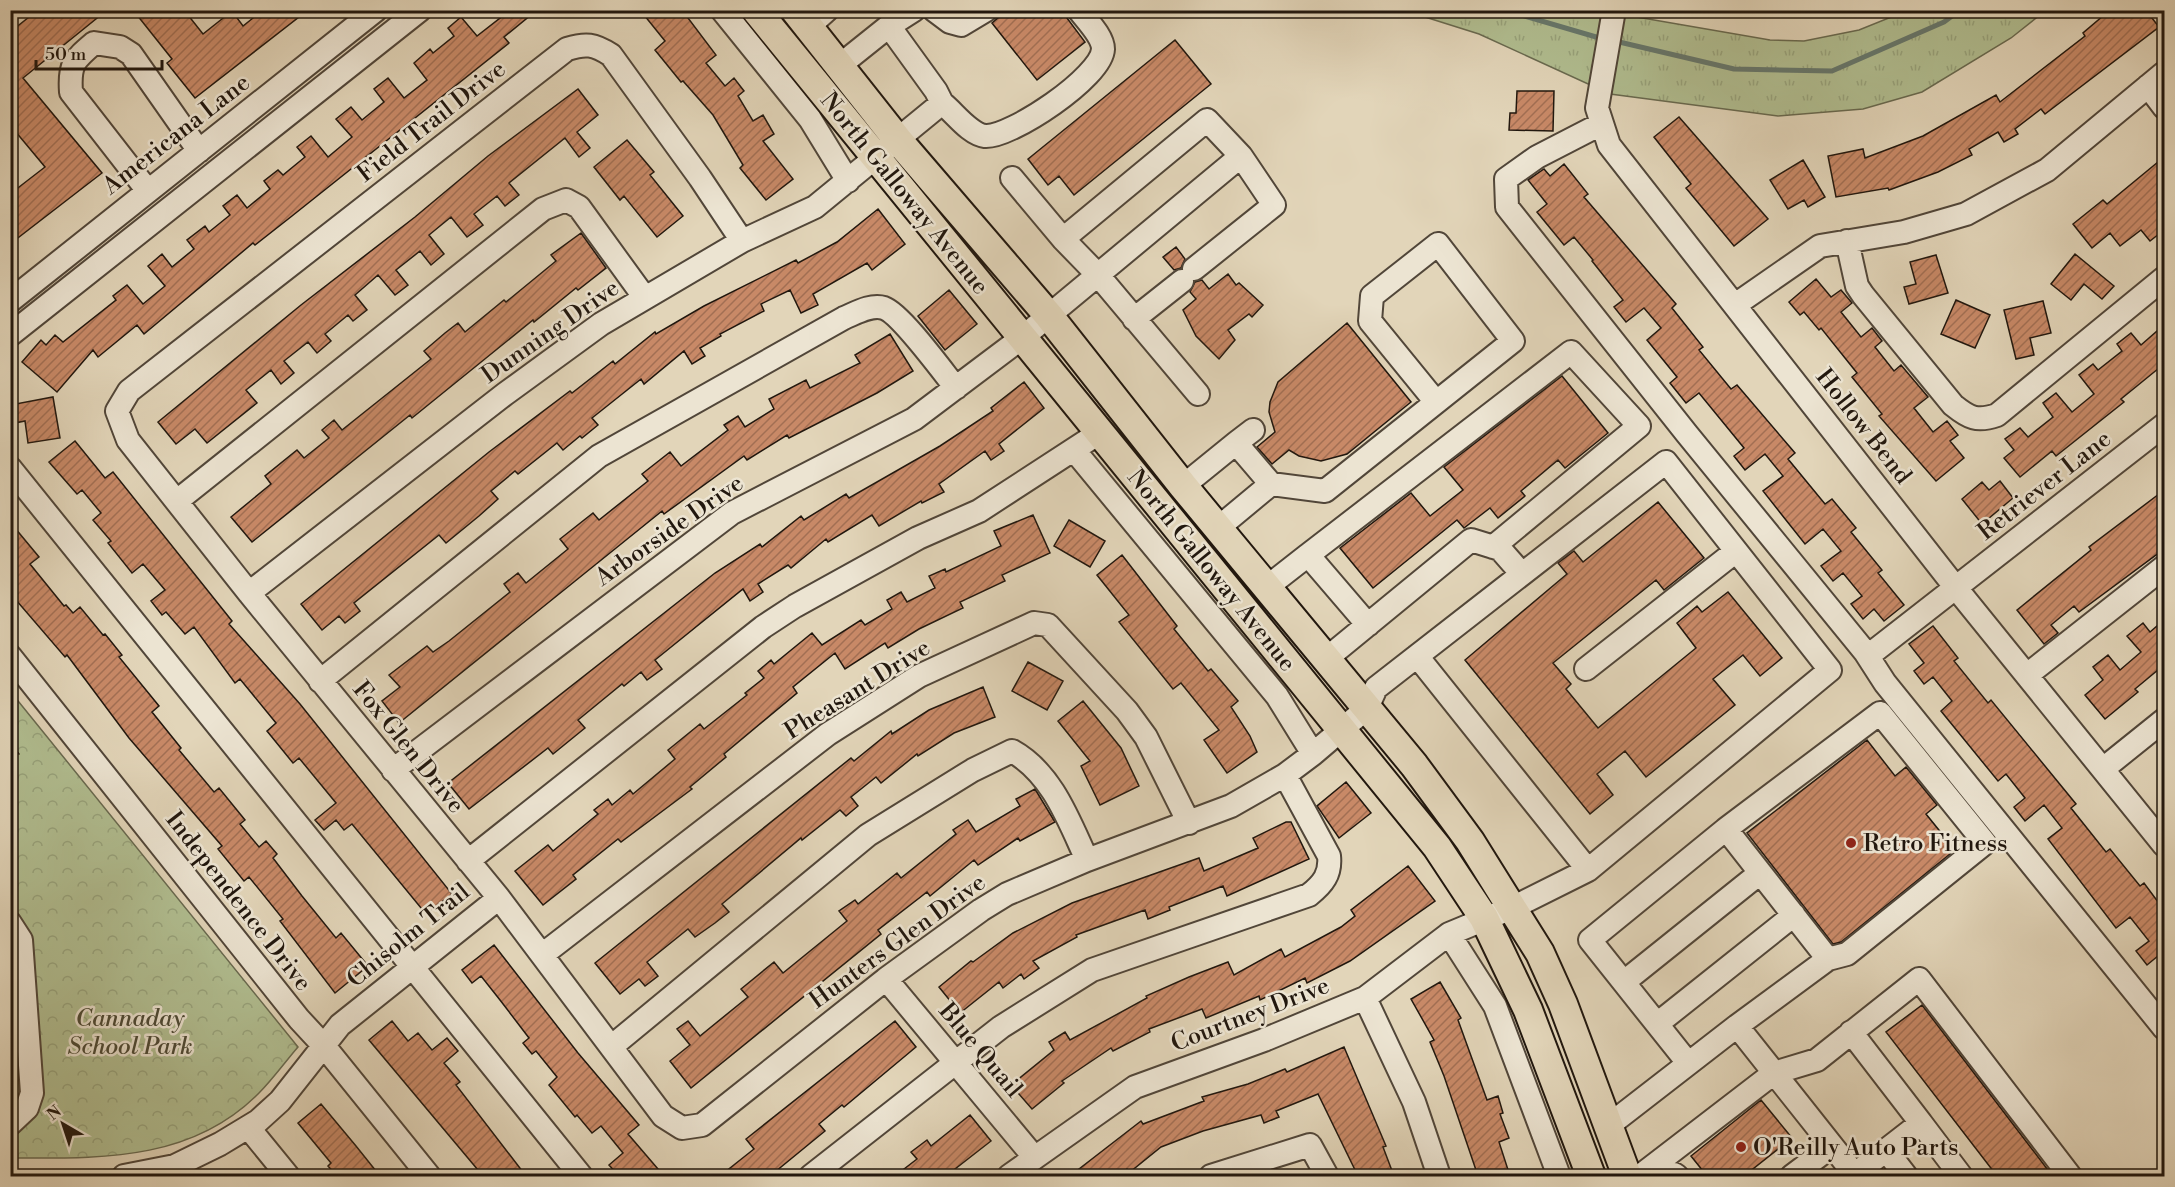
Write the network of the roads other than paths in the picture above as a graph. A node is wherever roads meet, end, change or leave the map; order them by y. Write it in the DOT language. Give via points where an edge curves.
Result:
graph roads {
  1 [pos="420,10"];
  2 [pos="722,10"];
  3 [pos="756,10"];
  4 [pos="914,10"];
  5 [pos="934,10"];
  6 [pos="986,10"];
  7 [pos="1078,10"];
  8 [pos="373,11"];
  9 [pos="1613,14"];
  10 [pos="810,16"];
  11 [pos="889,27"];
  12 [pos="839,66"];
  13 [pos="2156,79"];
  14 [pos="942,103"];
  15 [pos="2164,107"];
  16 [pos="1601,124"];
  17 [pos="897,140"];
  18 [pos="199,151"];
  19 [pos="1241,156"];
  20 [pos="876,158"];
  21 [pos="1011,178"];
  22 [pos="848,181"];
  23 [pos="148,191"];
  24 [pos="1064,239"];
  25 [pos="742,241"];
  26 [pos="1847,241"];
  27 [pos="1098,275"];
  28 [pos="2164,278"];
  29 [pos="645,298"];
  30 [pos="10,301"];
  31 [pos="1735,305"];
  32 [pos="1049,316"];
  33 [pos="1134,319"];
  34 [pos="10,335"];
  35 [pos="1023,337"];
  36 [pos="956,388"];
  37 [pos="1198,394"];
  38 [pos="1437,402"];
  39 [pos="117,411"];
  40 [pos="2164,425"];
  41 [pos="1099,433"];
  42 [pos="1074,450"];
  43 [pos="10,468"];
  44 [pos="1271,484"];
  45 [pos="1183,486"];
  46 [pos="177,501"];
  47 [pos="1218,528"];
  48 [pos="1493,547"];
  49 [pos="1736,551"];
  50 [pos="1308,555"];
  51 [pos="2164,567"];
  52 [pos="1522,574"];
  53 [pos="1267,587"];
  54 [pos="1956,588"];
  55 [pos="249,593"];
  56 [pos="1368,624"];
  57 [pos="10,656"];
  58 [pos="1417,656"];
  59 [pos="1868,656"];
  60 [pos="1326,659"];
  61 [pos="1586,669"];
  62 [pos="2028,675"];
  63 [pos="320,681"];
  64 [pos="1367,708"];
  65 [pos="2164,720"];
  66 [pos="1342,730"];
  67 [pos="1313,754"];
  68 [pos="2103,769"];
  69 [pos="393,770"];
  70 [pos="1285,775"];
  71 [pos="1189,823"];
  72 [pos="1726,829"];
  73 [pos="2164,845"];
  74 [pos="1087,860"];
  75 [pos="468,861"];
  76 [pos="1588,870"];
  77 [pos="1760,873"];
  78 [pos="499,898"];
  79 [pos="1514,907"];
  80 [pos="1794,915"];
  81 [pos="1484,918"];
  82 [pos="10,923"];
  83 [pos="1449,934"];
  84 [pos="542,955"];
  85 [pos="1828,959"];
  86 [pos="412,967"];
  87 [pos="886,979"];
  88 [pos="1624,982"];
  89 [pos="1365,998"];
  90 [pos="1657,1024"];
  91 [pos="1737,1026"];
  92 [pos="2164,1028"];
  93 [pos="1851,1032"];
  94 [pos="324,1046"];
  95 [pos="611,1047"];
  96 [pos="956,1062"];
  97 [pos="1688,1064"];
  98 [pos="1774,1073"];
  99 [pos="663,1116"];
  100 [pos="1921,1123"];
  101 [pos="10,1124"];
  102 [pos="1608,1126"];
  103 [pos="248,1127"];
  104 [pos="1575,1136"];
  105 [pos="1832,1146"];
  106 [pos="1886,1150"];
  107 [pos="1034,1156"];
  108 [pos="176,1171"];
  109 [pos="124,1176"];
  110 [pos="288,1176"];
  111 [pos="429,1176"];
  112 [pos="581,1176"];
  113 [pos="811,1176"];
  114 [pos="1009,1176"];
  115 [pos="1211,1176"];
  116 [pos="1327,1176"];
  117 [pos="1439,1176"];
  118 [pos="1559,1176"];
  119 [pos="1590,1176"];
  120 [pos="1627,1176"];
  121 [pos="1640,1176"];
  122 [pos="1792,1176"];
  123 [pos="1855,1176"];
  124 [pos="1906,1176"];
  125 [pos="1961,1176"];
  126 [pos="2070,1176"];
  1 -- 34 [label="street"];
  2 -- 22 [label="street" via="810,119"];
  3 -- 20 [label="main road, North Galloway Avenue"];
  4 -- 11 [label="street"];
  5 -- 6 [label="street" via="961,25"];
  7 -- 14 [label="street" via="1103,48 1100,61 1086,79 1063,98 987,136 976,133"];
  8 -- 18 [label="street, Americana Lane"];
  9 -- 16 [label="street, Hollow Bend" via="1597,108"];
  10 -- 12 [label="main road, North Galloway Avenue"];
  11 -- 12 [label="street"];
  11 -- 14 [label="street"];
  12 -- 17 [label="main road, North Galloway Avenue"];
  13 -- 15 [label="street"];
  13 -- 26 [label="street" via="2047,170 1966,214 1904,232"];
  14 -- 17 [label="street, Dunning Drive"];
  16 -- 31 [label="street, Hollow Bend" via="1609,145"];
  16 -- 59 [label="street" via="1537,156 1506,179 1507,207"];
  17 -- 20 [label="street, Dunning Drive"];
  17 -- 32 [label="main road, North Galloway Avenue"];
  18 -- 23 [label="street, Americana Lane"];
  18 -- 23 [label="street" via="131,54 120,47 94,43 76,58 70,74 71,92"];
  19 -- 24 [label="street" via="1207,120"];
  19 -- 27 [label="street, Arborside Drive"];
  19 -- 33 [label="street" via="1274,205"];
  20 -- 22 [label="street, Dunning Drive"];
  20 -- 35 [label="main road, North Galloway Avenue"];
  21 -- 24 [label="street"];
  22 -- 25 [label="street, Dunning Drive" via="815,207"];
  23 -- 30 [label="street, Americana Lane"];
  24 -- 27 [label="street"];
  25 -- 29 [label="street, Dunning Drive"];
  25 -- 39 [label="street, Field Trail Drive" via="611,55 595,45 584,44 567,49 129,391"];
  26 -- 28 [label="street" via="1863,296 1953,405 1969,418 1997,415"];
  26 -- 31 [label="street" via="1820,246"];
  27 -- 32 [label="street, Arborside Drive"];
  27 -- 33 [label="street"];
  29 -- 46 [label="street" via="579,207 566,200 543,209"];
  29 -- 55 [label="street, Dunning Drive" via="601,324 505,394"];
  31 -- 54 [label="street, Hollow Bend"];
  32 -- 35 [label="street, Arborside Drive"];
  32 -- 45 [label="main road, North Galloway Avenue"];
  33 -- 37 [label="street"];
  35 -- 36 [label="street, Arborside Drive"];
  35 -- 41 [label="main road, North Galloway Avenue"];
  36 -- 63 [label="street" via="885,308 870,308 844,318 599,456"];
  36 -- 69 [label="street, Arborside Drive" via="914,419 732,513"];
  38 -- 38 [label="street" via="1513,341 1438,244 1372,296 1370,321"];
  38 -- 44 [label="street" via="1325,491"];
  39 -- 46 [label="street, Fox Glen Drive" via="128,440"];
  40 -- 54 [label="street, Retriever Lane"];
  41 -- 42 [label="street"];
  41 -- 66 [label="main road, North Galloway Avenue"];
  42 -- 67 [label="street" via="1277,696"];
  42 -- 75 [label="street" via="979,511 918,538 763,627"];
  43 -- 86 [label="street"];
  44 -- 45 [label="street" via="1245,437"];
  44 -- 47 [label="street"];
  45 -- 47 [label="main road, North Galloway Avenue"];
  46 -- 55 [label="street, Fox Glen Drive"];
  47 -- 53 [label="main road, North Galloway Avenue"];
  48 -- 50 [label="street" via="1639,426 1571,352"];
  48 -- 52 [label="street" via="1500,549"];
  48 -- 56 [label="street" via="1472,540"];
  49 -- 52 [label="street, Hunters Glen Drive" via="1666,462"];
  49 -- 61 [label="street"];
  49 -- 76 [label="street, Courtney Drive" via="1830,670"];
  50 -- 53 [label="street"];
  50 -- 56 [label="street"];
  51 -- 62 [label="street"];
  52 -- 58 [label="street, Hunters Glen Drive"];
  53 -- 60 [label="main road, North Galloway Avenue"];
  54 -- 59 [label="street, Retriever Lane"];
  54 -- 62 [label="street, Hollow Bend"];
  55 -- 63 [label="street, Fox Glen Drive"];
  56 -- 60 [label="street"];
  57 -- 94 [label="street, Independence Drive"];
  58 -- 64 [label="street, Hunters Glen Drive" via="1376,688"];
  58 -- 76 [label="street"];
  59 -- 92 [label="street"];
  60 -- 64 [label="main road, North Galloway Avenue"];
  62 -- 68 [label="street, Hollow Bend"];
  63 -- 69 [label="street, Fox Glen Drive"];
  64 -- 66 [label="street, Hunters Glen Drive"];
  64 -- 79 [label="main road, North Galloway Avenue" via="1470,841"];
  65 -- 68 [label="street"];
  66 -- 67 [label="street, Hunters Glen Drive"];
  66 -- 81 [label="main road, North Galloway Avenue" via="1437,847"];
  67 -- 70 [label="street, Hunters Glen Drive"];
  68 -- 73 [label="street, Hollow Bend"];
  69 -- 75 [label="street, Fox Glen Drive"];
  70 -- 71 [label="street, Hunters Glen Drive" via="1231,806"];
  70 -- 96 [label="street" via="1329,856 1330,866 1320,886 1309,895 1092,970 1034,1004"];
  71 -- 74 [label="street, Hunters Glen Drive"];
  71 -- 84 [label="street, Pheasant Drive" via="1146,737 1127,711 1048,625 1034,623 920,676 828,734"];
  72 -- 77 [label="street"];
  72 -- 85 [label="street" via="1880,713 1985,843 1847,954"];
  72 -- 88 [label="street" via="1590,940"];
  74 -- 87 [label="street, Hunters Glen Drive" via="1007,894"];
  74 -- 95 [label="street" via="1058,799 1025,758 1012,751 973,770 868,835"];
  75 -- 78 [label="street, Fox Glen Drive"];
  76 -- 79 [label="street, Courtney Drive"];
  77 -- 80 [label="street"];
  77 -- 88 [label="street"];
  78 -- 84 [label="street, Fox Glen Drive"];
  78 -- 86 [label="street, Chisolm Trail"];
  79 -- 81 [label="street, Courtney Drive"];
  79 -- 102 [label="main road, North Galloway Avenue" via="1563,1004"];
  80 -- 85 [label="street"];
  80 -- 90 [label="street"];
  81 -- 83 [label="street, Courtney Drive"];
  81 -- 104 [label="main road, North Galloway Avenue" via="1528,1010"];
  82 -- 101 [label="street" via="21,940 32,1093 27,1108"];
  83 -- 89 [label="street, Courtney Drive"];
  83 -- 118 [label="street" via="1495,1006"];
  84 -- 95 [label="street, Fox Glen Drive"];
  85 -- 91 [label="street"];
  86 -- 94 [label="street, Chisolm Trail" via="351,1016"];
  86 -- 112 [label="street"];
  87 -- 96 [label="street, Blue Quail"];
  87 -- 99 [label="street, Hunters Glen Drive" via="702,1125 682,1128"];
  88 -- 90 [label="street"];
  89 -- 107 [label="street, Courtney Drive" via="1135,1087"];
  89 -- 117 [label="street" via="1414,1102"];
  90 -- 97 [label="street"];
  91 -- 97 [label="street"];
  91 -- 98 [label="street"];
  93 -- 98 [label="street" via="1817,1060"];
  93 -- 100 [label="street"];
  93 -- 126 [label="street" via="1919,979"];
  94 -- 103 [label="street, Chisolm Trail" via="280,1101"];
  94 -- 111 [label="street, Independence Drive"];
  95 -- 99 [label="street, Fox Glen Drive"];
  96 -- 107 [label="street, Blue Quail"];
  96 -- 113 [label="street"];
  97 -- 102 [label="street"];
  98 -- 105 [label="street"];
  98 -- 121 [label="street"];
  100 -- 106 [label="street"];
  100 -- 125 [label="street"];
  102 -- 104 [label="main road"];
  102 -- 120 [label="main road, North Galloway Avenue"];
  103 -- 108 [label="street, Chisolm Trail"];
  103 -- 110 [label="street"];
  104 -- 119 [label="main road, North Galloway Avenue"];
  105 -- 122 [label="street"];
  105 -- 123 [label="street"];
  106 -- 123 [label="street"];
  106 -- 124 [label="street"];
  107 -- 114 [label="street, Courtney Drive"];
  108 -- 109 [label="street, Chisolm Trail"];
  115 -- 116 [label="street" via="1310,1145"];
}
